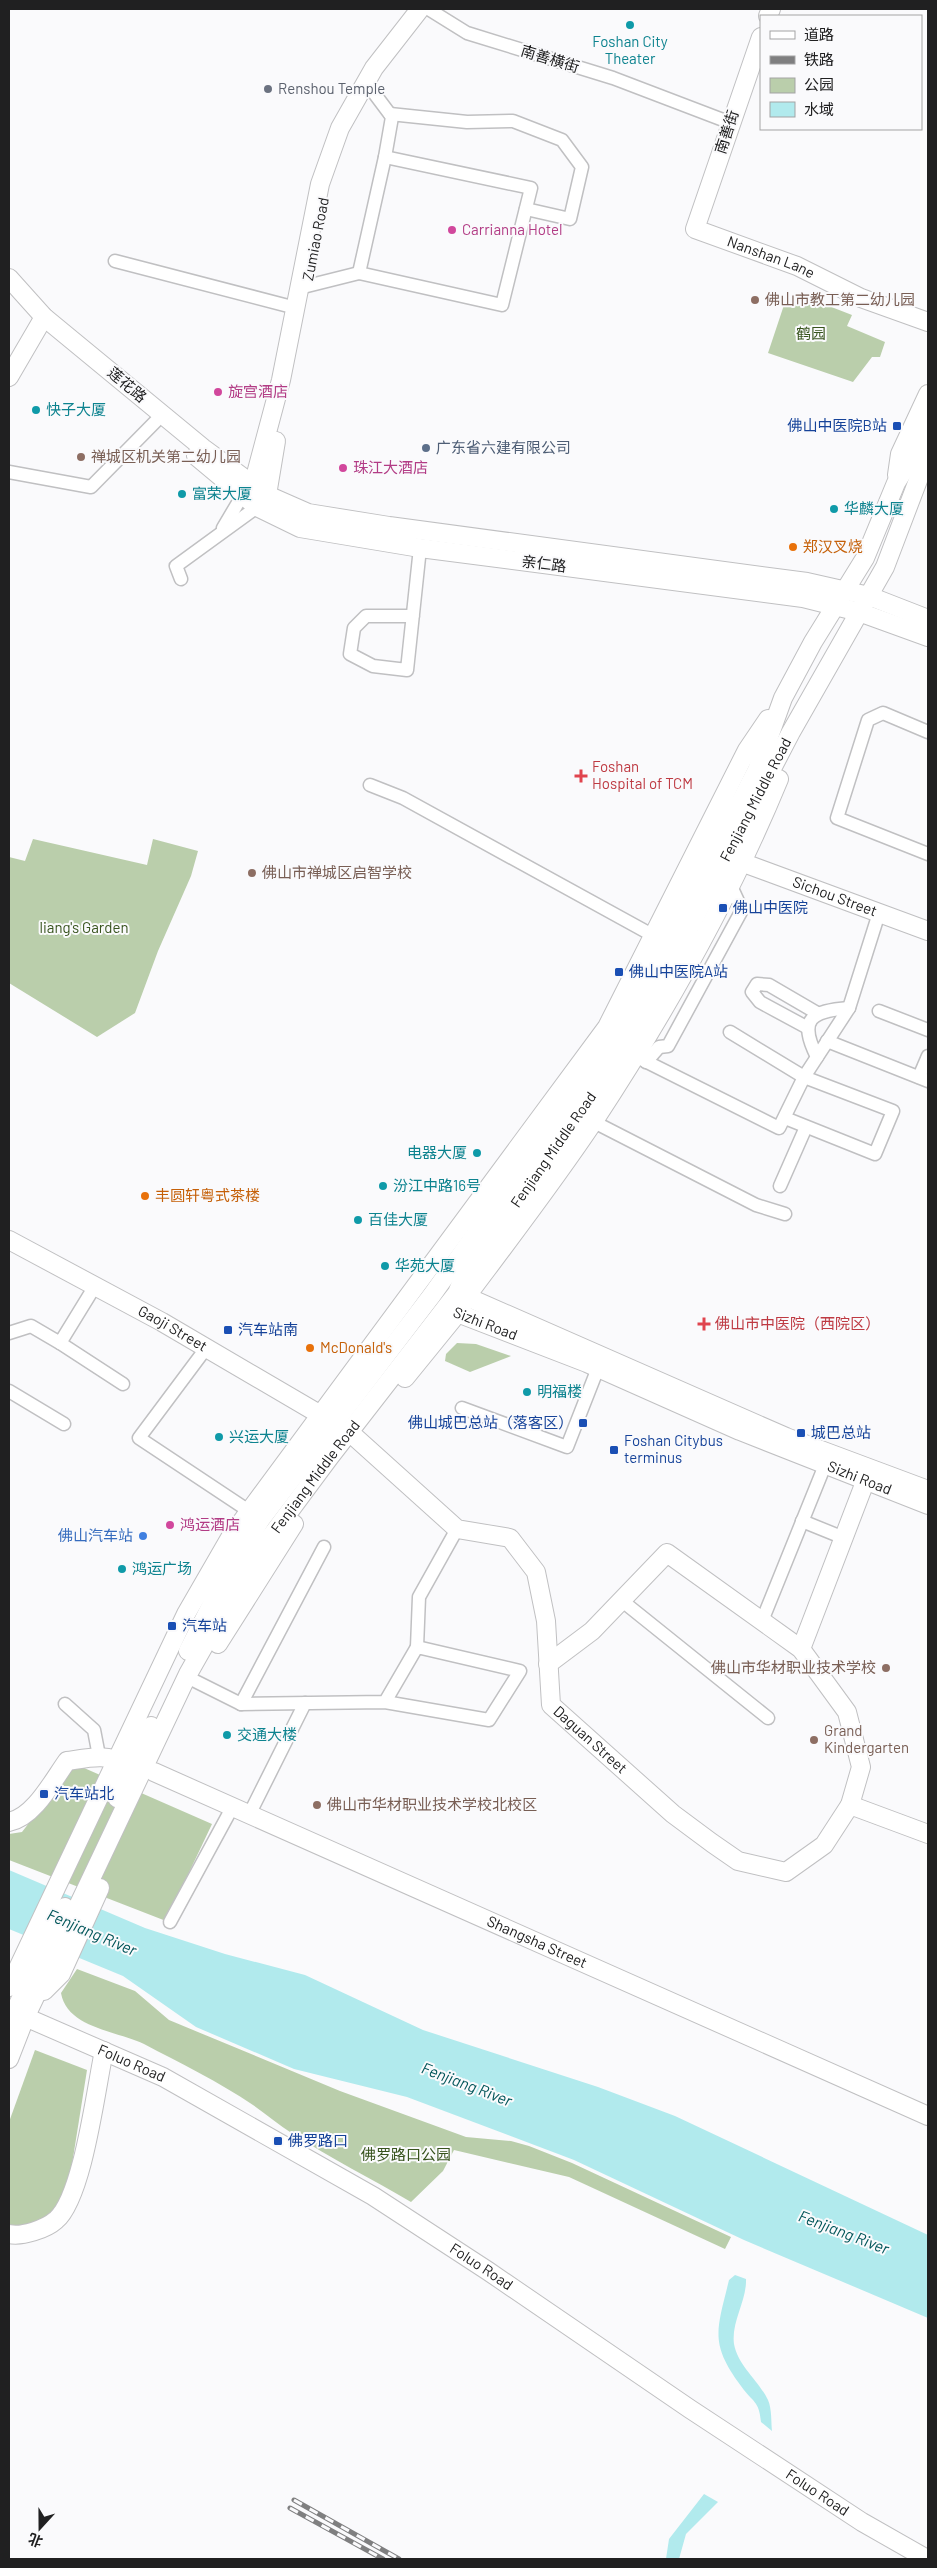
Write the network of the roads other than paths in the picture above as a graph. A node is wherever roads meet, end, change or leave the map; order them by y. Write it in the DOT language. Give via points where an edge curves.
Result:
graph roads {
  1 [pos="427,9"];
  2 [pos="760,40"];
  3 [pos="371,89"];
  4 [pos="390,114"];
  5 [pos="731,123"];
  6 [pos="385,157"];
  7 [pos="526,209"];
  8 [pos="696,229"];
  9 [pos="115,261"];
  10 [pos="359,273"];
  11 [pos="9,278"];
  12 [pos="307,286"];
  13 [pos="9,296"];
  14 [pos="296,308"];
  15 [pos="37,317"];
  16 [pos="928,322"];
  17 [pos="9,355"];
  18 [pos="9,377"];
  19 [pos="928,394"];
  20 [pos="156,421"];
  21 [pos="928,423"];
  22 [pos="928,454"];
  23 [pos="9,472"];
  24 [pos="928,482"];
  25 [pos="896,483"];
  26 [pos="255,496"];
  27 [pos="908,511"];
  28 [pos="221,532"];
  29 [pos="420,548"];
  30 [pos="181,579"];
  31 [pos="845,589"];
  32 [pos="869,596"];
  33 [pos="835,606"];
  34 [pos="859,612"];
  35 [pos="413,616"];
  36 [pos="928,619"];
  37 [pos="928,638"];
  38 [pos="782,698"];
  39 [pos="791,732"];
  40 [pos="928,732"];
  41 [pos="370,785"];
  42 [pos="928,854"];
  43 [pos="741,862"];
  44 [pos="879,913"];
  45 [pos="928,931"];
  46 [pos="654,936"];
  47 [pos="849,1008"];
  48 [pos="879,1012"];
  49 [pos="817,1013"];
  50 [pos="808,1028"];
  51 [pos="928,1030"];
  52 [pos="730,1032"];
  53 [pos="827,1041"];
  54 [pos="928,1056"];
  55 [pos="817,1057"];
  56 [pos="641,1059"];
  57 [pos="804,1076"];
  58 [pos="923,1079"];
  59 [pos="785,1118"];
  60 [pos="594,1122"];
  61 [pos="806,1126"];
  62 [pos="780,1186"];
  63 [pos="785,1214"];
  64 [pos="9,1240"];
  65 [pos="95,1286"];
  66 [pos="465,1290"];
  67 [pos="432,1294"];
  68 [pos="451,1311"];
  69 [pos="9,1333"];
  70 [pos="60,1343"];
  71 [pos="207,1347"];
  72 [pos="598,1368"];
  73 [pos="123,1384"];
  74 [pos="9,1390"];
  75 [pos="462,1408"];
  76 [pos="328,1418"];
  77 [pos="64,1424"];
  78 [pos="356,1438"];
  79 [pos="825,1465"];
  80 [pos="865,1482"];
  81 [pos="928,1490"];
  82 [pos="928,1505"];
  83 [pos="254,1514"];
  84 [pos="802,1521"];
  85 [pos="457,1529"];
  86 [pos="844,1538"];
  87 [pos="324,1547"];
  88 [pos="622,1600"];
  89 [pos="762,1621"];
  90 [pos="417,1647"];
  91 [pos="801,1650"];
  92 [pos="548,1664"];
  93 [pos="195,1681"];
  94 [pos="385,1702"];
  95 [pos="305,1703"];
  96 [pos="65,1704"];
  97 [pos="241,1704"];
  98 [pos="768,1718"];
  99 [pos="99,1756"];
  100 [pos="137,1766"];
  101 [pos="850,1805"];
  102 [pos="233,1806"];
  103 [pos="123,1811"];
  104 [pos="250,1813"];
  105 [pos="9,1822"];
  106 [pos="928,1834"];
  107 [pos="170,1922"];
  108 [pos="18,1993"];
  109 [pos="14,2016"];
  110 [pos="104,2051"];
  111 [pos="9,2059"];
  112 [pos="928,2116"];
  113 [pos="9,2234"];
  114 [pos="927,2559"];
  1 -- 3 [label="main road, Zumiao Road"];
  1 -- 5 [label="street, 南善横街" via="467,33 613,78"];
  1 -- 14 [label="main road, Zumiao Road" via="374,68 340,128 320,184"];
  2 -- 5 [label="main road, 南善街"];
  3 -- 4 [label="street"];
  3 -- 12 [label="main road, Zumiao Road" via="348,129 326,186"];
  4 -- 6 [label="street"];
  4 -- 7 [label="street" via="467,122 513,121 562,140 582,167 570,219"];
  5 -- 8 [label="main road, 南善街"];
  6 -- 7 [label="street" via="531,188"];
  6 -- 10 [label="street"];
  7 -- 10 [label="street" via="502,305"];
  8 -- 16 [label="main road, Nanshan Lane" via="797,266 861,298"];
  9 -- 14 [label="street"];
  10 -- 12 [label="street"];
  11 -- 15 [label="main road, 莲花路"];
  12 -- 26 [label="main road, Zumiao Road"];
  13 -- 15 [label="main road, 莲花路"];
  14 -- 26 [label="main road, Zumiao Road"];
  15 -- 17 [label="main road"];
  15 -- 18 [label="main road"];
  15 -- 20 [label="main road, 莲花路"];
  15 -- 26 [label="main road, 莲花路" via="203,448"];
  19 -- 25 [label="main road" via="900,454"];
  20 -- 23 [label="street" via="90,487"];
  20 -- 26 [label="main road, 莲花路"];
  21 -- 25 [label="main road"];
  22 -- 27 [label="main road, Fenjiang Middle Road"];
  24 -- 27 [label="main road"];
  25 -- 31 [label="main road, Fenjiang Middle Road" via="865,558"];
  26 -- 28 [label="street"];
  26 -- 28 [label="street"];
  26 -- 29 [label="main road, 亲仁路" via="300,528"];
  26 -- 31 [label="main road, 亲仁路" via="335,518"];
  27 -- 32 [label="main road, Fenjiang Middle Road"];
  28 -- 30 [label="street" via="176,566"];
  29 -- 33 [label="main road, 亲仁路" via="803,598"];
  29 -- 35 [label="street"];
  31 -- 32 [label="main road, 亲仁路"];
  31 -- 33 [label="main road, Fenjiang Middle Road"];
  32 -- 34 [label="main road, Fenjiang Middle Road"];
  32 -- 36 [label="main road, 亲仁路"];
  33 -- 34 [label="main road, 亲仁路"];
  33 -- 38 [label="main road, Fenjiang Middle Road"];
  34 -- 37 [label="main road, 亲仁路"];
  34 -- 39 [label="main road, Fenjiang Middle Road"];
  35 -- 35 [label="street" via="408,670 373,666 350,654 354,628 366,616"];
  38 -- 46 [label="main road" via="746,750"];
  38 -- 67 [label="main road, Fenjiang Middle Road" via="756,770 620,1032"];
  39 -- 43 [label="main road" via="779,780"];
  39 -- 66 [label="main road, Fenjiang Middle Road" via="633,1036"];
  40 -- 42 [label="street" via="883,713 868,720 837,818"];
  41 -- 46 [label="street" via="403,798"];
  43 -- 44 [label="main road, Sichou Street"];
  43 -- 56 [label="main road" via="656,1021"];
  44 -- 45 [label="main road, Sichou Street"];
  44 -- 47 [label="street"];
  46 -- 76 [label="main road" via="607,1027"];
  47 -- 49 [label="street"];
  47 -- 53 [label="street"];
  48 -- 51 [label="street"];
  49 -- 50 [label="street"];
  49 -- 50 [label="street" via="769,985 757,984 752,992 760,1002"];
  50 -- 55 [label="street" via="808,1038"];
  52 -- 57 [label="street"];
  53 -- 55 [label="street"];
  53 -- 58 [label="street"];
  54 -- 58 [label="street"];
  55 -- 57 [label="street"];
  56 -- 59 [label="street" via="779,1128"];
  56 -- 60 [label="main road"];
  57 -- 59 [label="street"];
  57 -- 61 [label="street" via="893,1111 875,1154"];
  59 -- 61 [label="street"];
  60 -- 63 [label="street" via="756,1206"];
  60 -- 66 [label="main road"];
  61 -- 62 [label="street"];
  64 -- 65 [label="main road, Gaoji Street"];
  65 -- 70 [label="street"];
  65 -- 71 [label="main road, Gaoji Street"];
  66 -- 67 [label="main road, Sizhi Road"];
  66 -- 68 [label="main road, Fenjiang Middle Road"];
  66 -- 81 [label="main road, Sizhi Road" via="659,1371 674,1388 786,1437"];
  67 -- 68 [label="main road, Sizhi Road"];
  67 -- 76 [label="main road, Fenjiang Middle Road"];
  68 -- 72 [label="main road, Sizhi Road"];
  68 -- 78 [label="main road"];
  68 -- 100 [label="main road, Fenjiang Middle Road" via="251,1563"];
  69 -- 70 [label="street" via="31,1326"];
  70 -- 73 [label="street"];
  71 -- 76 [label="main road, Gaoji Street"];
  71 -- 83 [label="street" via="139,1438"];
  72 -- 75 [label="street" via="567,1447"];
  72 -- 79 [label="main road, Sizhi Road"];
  74 -- 77 [label="street"];
  76 -- 83 [label="main road"];
  78 -- 85 [label="main road"];
  78 -- 93 [label="main road" via="284,1537"];
  79 -- 80 [label="main road, Sizhi Road"];
  79 -- 84 [label="street"];
  80 -- 82 [label="main road, Sizhi Road"];
  80 -- 86 [label="main road"];
  83 -- 100 [label="main road" via="186,1614"];
  84 -- 86 [label="street"];
  84 -- 89 [label="street"];
  85 -- 90 [label="street" via="419,1597"];
  85 -- 92 [label="main road, Daguan Street" via="510,1538 536,1572 546,1621"];
  86 -- 91 [label="main road"];
  87 -- 97 [label="street"];
  88 -- 89 [label="main road, Daguan Street" via="667,1553"];
  88 -- 92 [label="main road" via="592,1631"];
  88 -- 98 [label="street"];
  89 -- 91 [label="main road, Daguan Street"];
  90 -- 94 [label="street"];
  90 -- 94 [label="street" via="520,1671 489,1720"];
  91 -- 101 [label="main road, Daguan Street" via="847,1712 861,1767"];
  92 -- 101 [label="main road, Daguan Street" via="551,1705 673,1814 738,1861 786,1872 824,1845"];
  93 -- 97 [label="street"];
  93 -- 100 [label="main road"];
  94 -- 95 [label="street"];
  95 -- 97 [label="street"];
  95 -- 104 [label="street"];
  96 -- 99 [label="street" via="94,1730"];
  99 -- 100 [label="main road, Shangsha Street"];
  99 -- 105 [label="main road" via="67,1762 44,1794 20,1819"];
  100 -- 102 [label="main road, Shangsha Street"];
  100 -- 103 [label="main road"];
  100 -- 108 [label="main road" via="106,1782"];
  101 -- 106 [label="main road"];
  102 -- 104 [label="main road, Shangsha Street"];
  102 -- 107 [label="street"];
  103 -- 108 [label="main road"];
  103 -- 108 [label="main road" via="61,1974"];
  104 -- 112 [label="main road, Shangsha Street"];
  108 -- 109 [label="main road"];
  109 -- 110 [label="main road, Foluo Road"];
  109 -- 111 [label="main road"];
  110 -- 113 [label="main road" via="82,2167 73,2194 56,2220 37,2230"];
  110 -- 114 [label="main road, Foluo Road" via="164,2077 373,2196 862,2522"];
}
